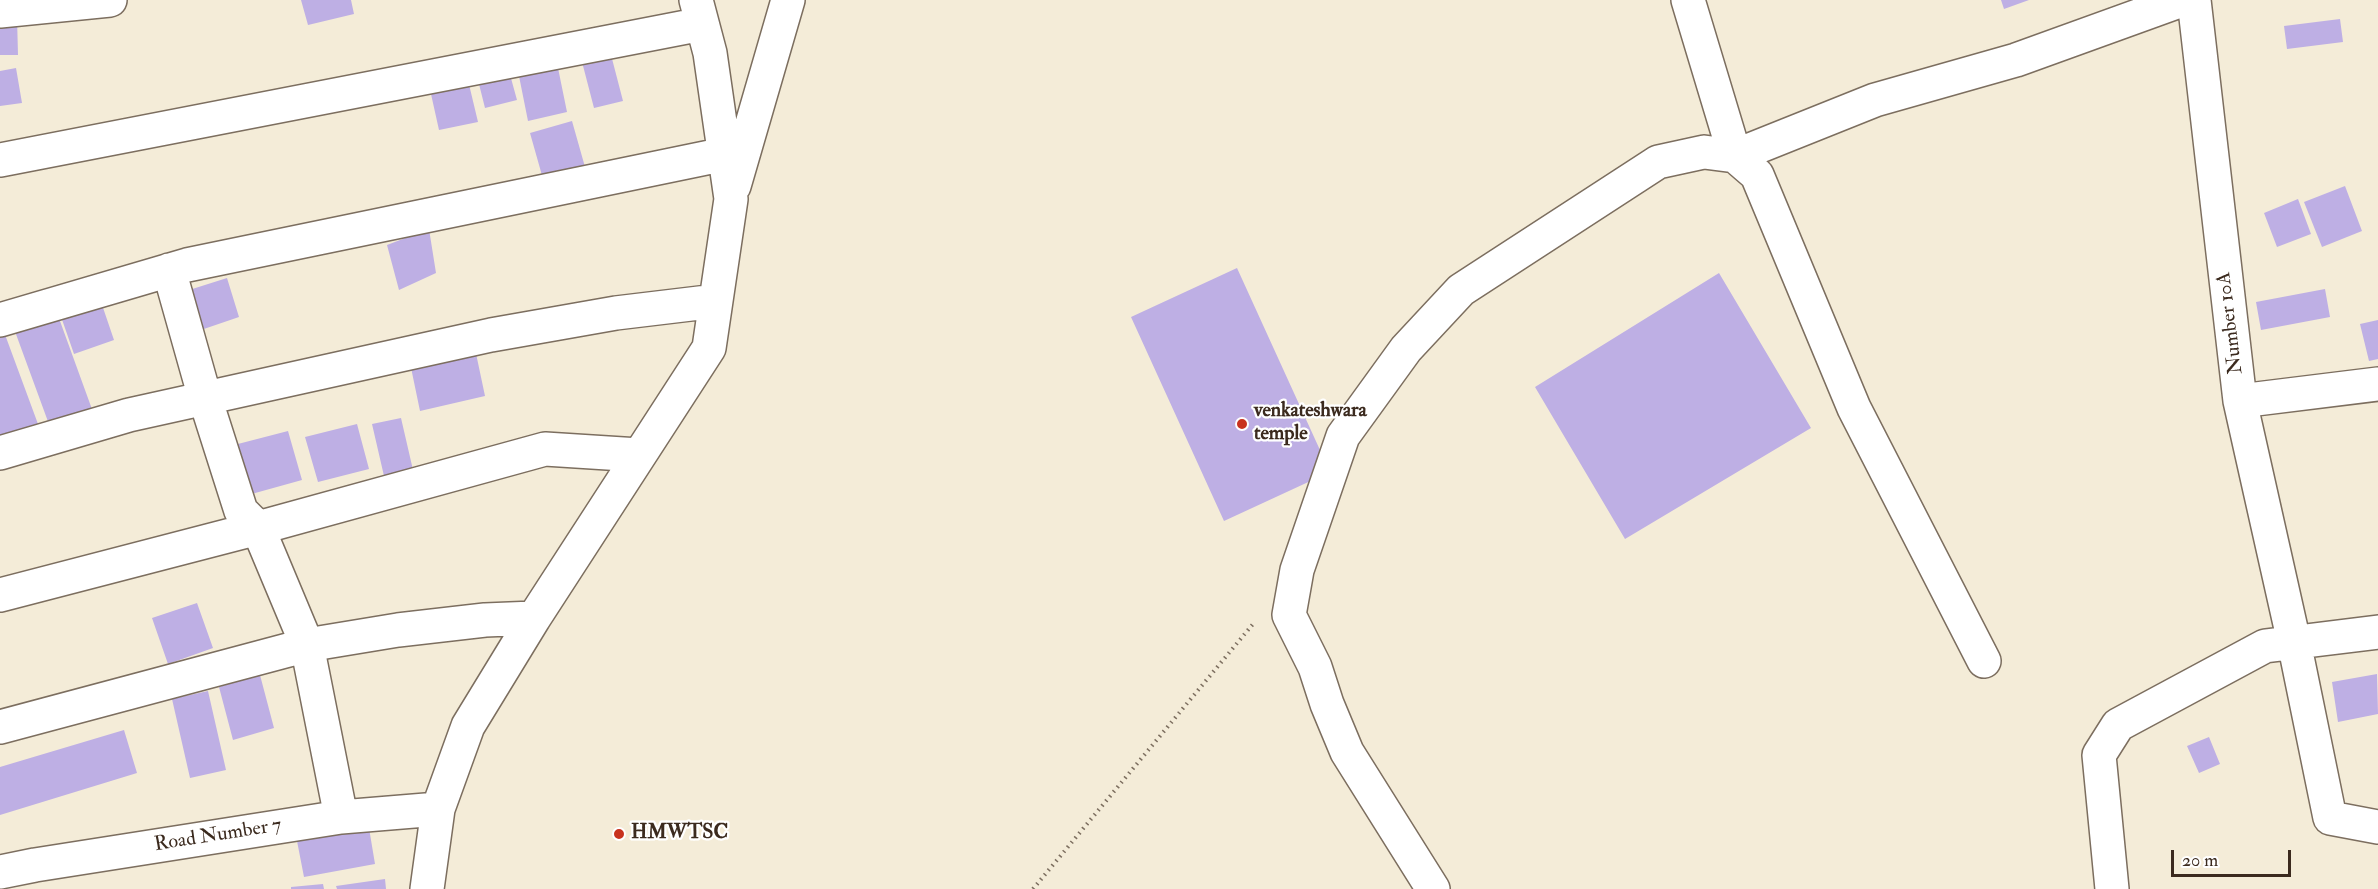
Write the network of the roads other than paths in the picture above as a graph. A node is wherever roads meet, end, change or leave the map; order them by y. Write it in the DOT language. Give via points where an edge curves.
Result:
graph roads {
  1 [pos="110,0"];
  2 [pos="788,0"];
  3 [pos="1688,0"];
  4 [pos="2182,0"];
  5 [pos="2194,0"];
  6 [pos="0,11"];
  7 [pos="699,12"];
  8 [pos="725,154"];
  9 [pos="1736,156"];
  10 [pos="0,160"];
  11 [pos="730,199"];
  12 [pos="169,270"];
  13 [pos="716,301"];
  14 [pos="0,320"];
  15 [pos="2378,384"];
  16 [pos="205,398"];
  17 [pos="2241,401"];
  18 [pos="0,453"];
  19 [pos="639,455"];
  20 [pos="258,528"];
  21 [pos="0,595"];
  22 [pos="534,618"];
  23 [pos="2378,632"];
  24 [pos="2294,642"];
  25 [pos="307,645"];
  26 [pos="1984,661"];
  27 [pos="0,727"];
  28 [pos="438,809"];
  29 [pos="341,817"];
  30 [pos="2378,828"];
  31 [pos="0,872"];
  32 [pos="427,889"];
  33 [pos="1433,889"];
  34 [pos="2112,889"];
  1 -- 6 [label="street"];
  2 -- 11 [label="street"];
  3 -- 9 [label="street"];
  4 -- 9 [label="street" via="2016,60 1875,100"];
  5 -- 17 [label="street, Number 10A"];
  7 -- 8 [label="street" via="710,53"];
  7 -- 10 [label="street"];
  8 -- 11 [label="street"];
  8 -- 12 [label="street"];
  9 -- 26 [label="street" via="1757,175 1854,408"];
  9 -- 33 [label="street" via="1704,152 1658,162 1461,290 1406,349 1344,436 1297,570 1289,615 1315,667 1347,752"];
  11 -- 13 [label="street"];
  12 -- 14 [label="street"];
  12 -- 16 [label="street"];
  13 -- 16 [label="street" via="616,313 491,335"];
  13 -- 19 [label="street" via="709,348"];
  15 -- 17 [label="street"];
  16 -- 18 [label="street" via="129,415"];
  16 -- 20 [label="street" via="241,511"];
  17 -- 24 [label="street, Number 10A"];
  19 -- 20 [label="street" via="545,449"];
  19 -- 22 [label="street"];
  20 -- 21 [label="street"];
  20 -- 25 [label="street"];
  22 -- 25 [label="street" via="463,622"];
  22 -- 28 [label="street" via="468,726"];
  23 -- 24 [label="street"];
  24 -- 30 [label="street, Number 10A" via="2330,818"];
  24 -- 34 [label="street" via="2265,646 2118,726 2099,755"];
  25 -- 27 [label="street"];
  25 -- 29 [label="street"];
  28 -- 29 [label="street, Road Number 7"];
  28 -- 32 [label="street"];
  29 -- 31 [label="street, Road Number 7"];
}
